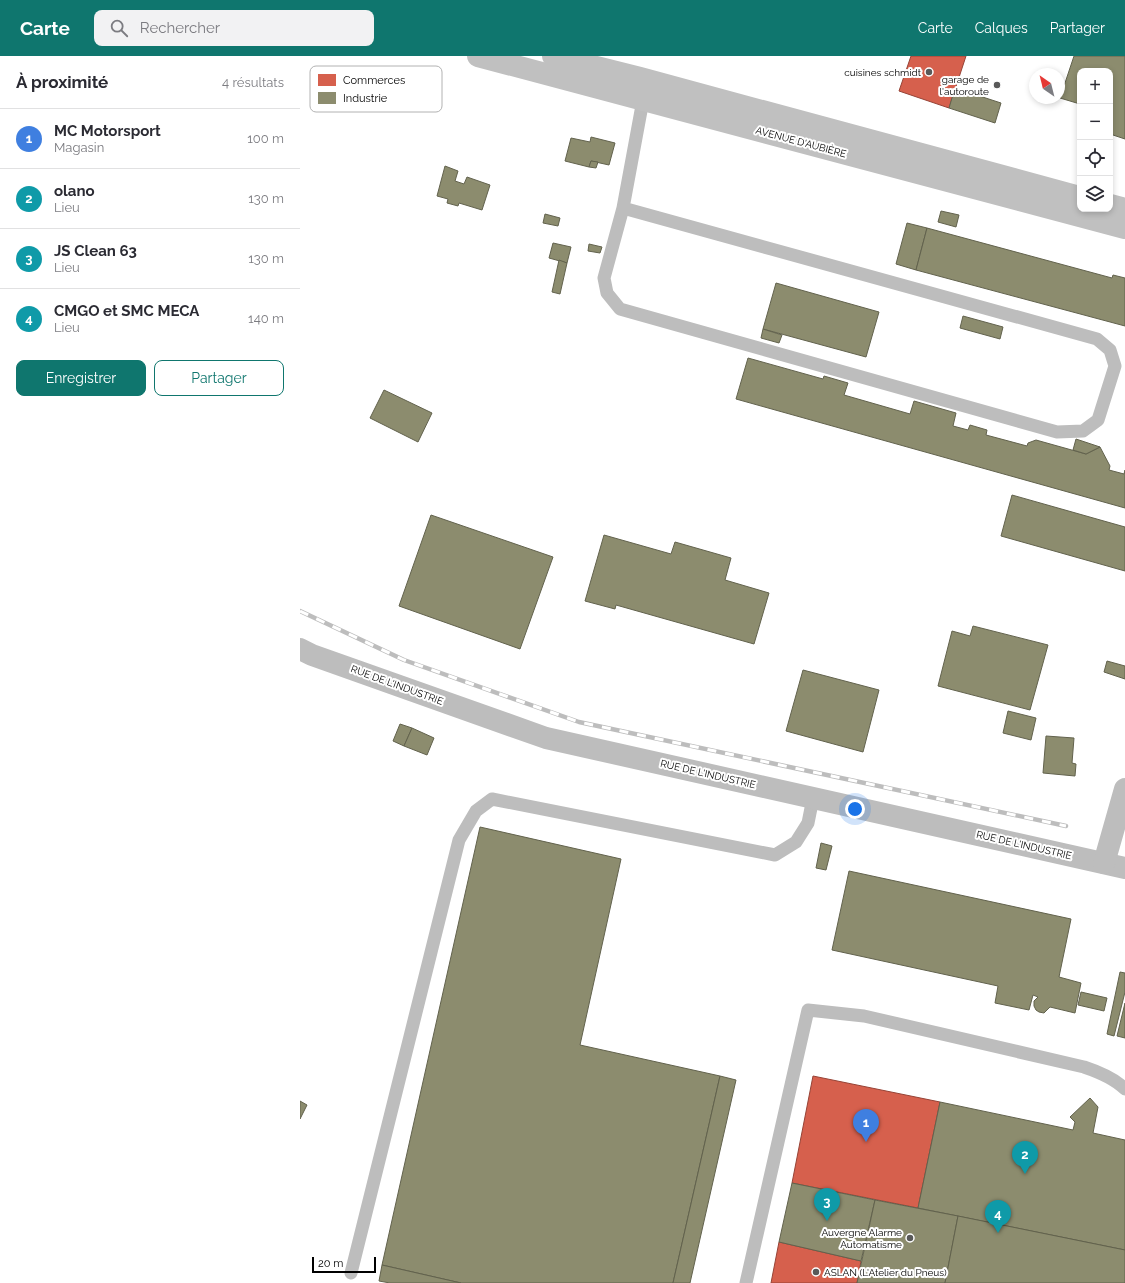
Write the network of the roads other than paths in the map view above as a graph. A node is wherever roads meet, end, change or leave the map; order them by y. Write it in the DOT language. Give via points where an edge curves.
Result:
graph roads {
  1 [pos="478,56"];
  2 [pos="553,56"];
  3 [pos="594,56"];
  4 [pos="640,78"];
  5 [pos="643,100"];
  6 [pos="1077,196"];
  7 [pos="1113,206"];
  8 [pos="623,208"];
  9 [pos="1125,209"];
  10 [pos="1125,228"];
  11 [pos="300,649"];
  12 [pos="1125,789"];
  13 [pos="813,798"];
  14 [pos="1115,865"];
  15 [pos="1125,1089"];
  16 [pos="351,1273"];
  17 [pos="746,1283"];
  1 -- 5 [label="main road, AVENUE D'AUBIÈRE"];
  2 -- 4 [label="main road, AVENUE D'AUBIÈRE"];
  3 -- 4 [label="street" via="612,61"];
  4 -- 6 [label="main road, AVENUE D'AUBIÈRE"];
  5 -- 8 [label="lane"];
  5 -- 10 [label="main road, AVENUE D'AUBIÈRE"];
  7 -- 9 [label="main road"];
  8 -- 8 [label="lane" via="1097,339 1110,350 1115,366 1098,420 1083,431 1057,432 620,309 607,292 604,278"];
  11 -- 13 [label="street, RUE DE L'INDUSTRIE" via="546,738"];
  12 -- 14 [label="street"];
  13 -- 14 [label="street, RUE DE L'INDUSTRIE"];
  13 -- 16 [label="lane" via="808,823 796,842 775,855 492,799 476,811 460,840"];
  15 -- 17 [label="lane" via="1118,1082 1084,1067 864,1016 808,1010"];
}
